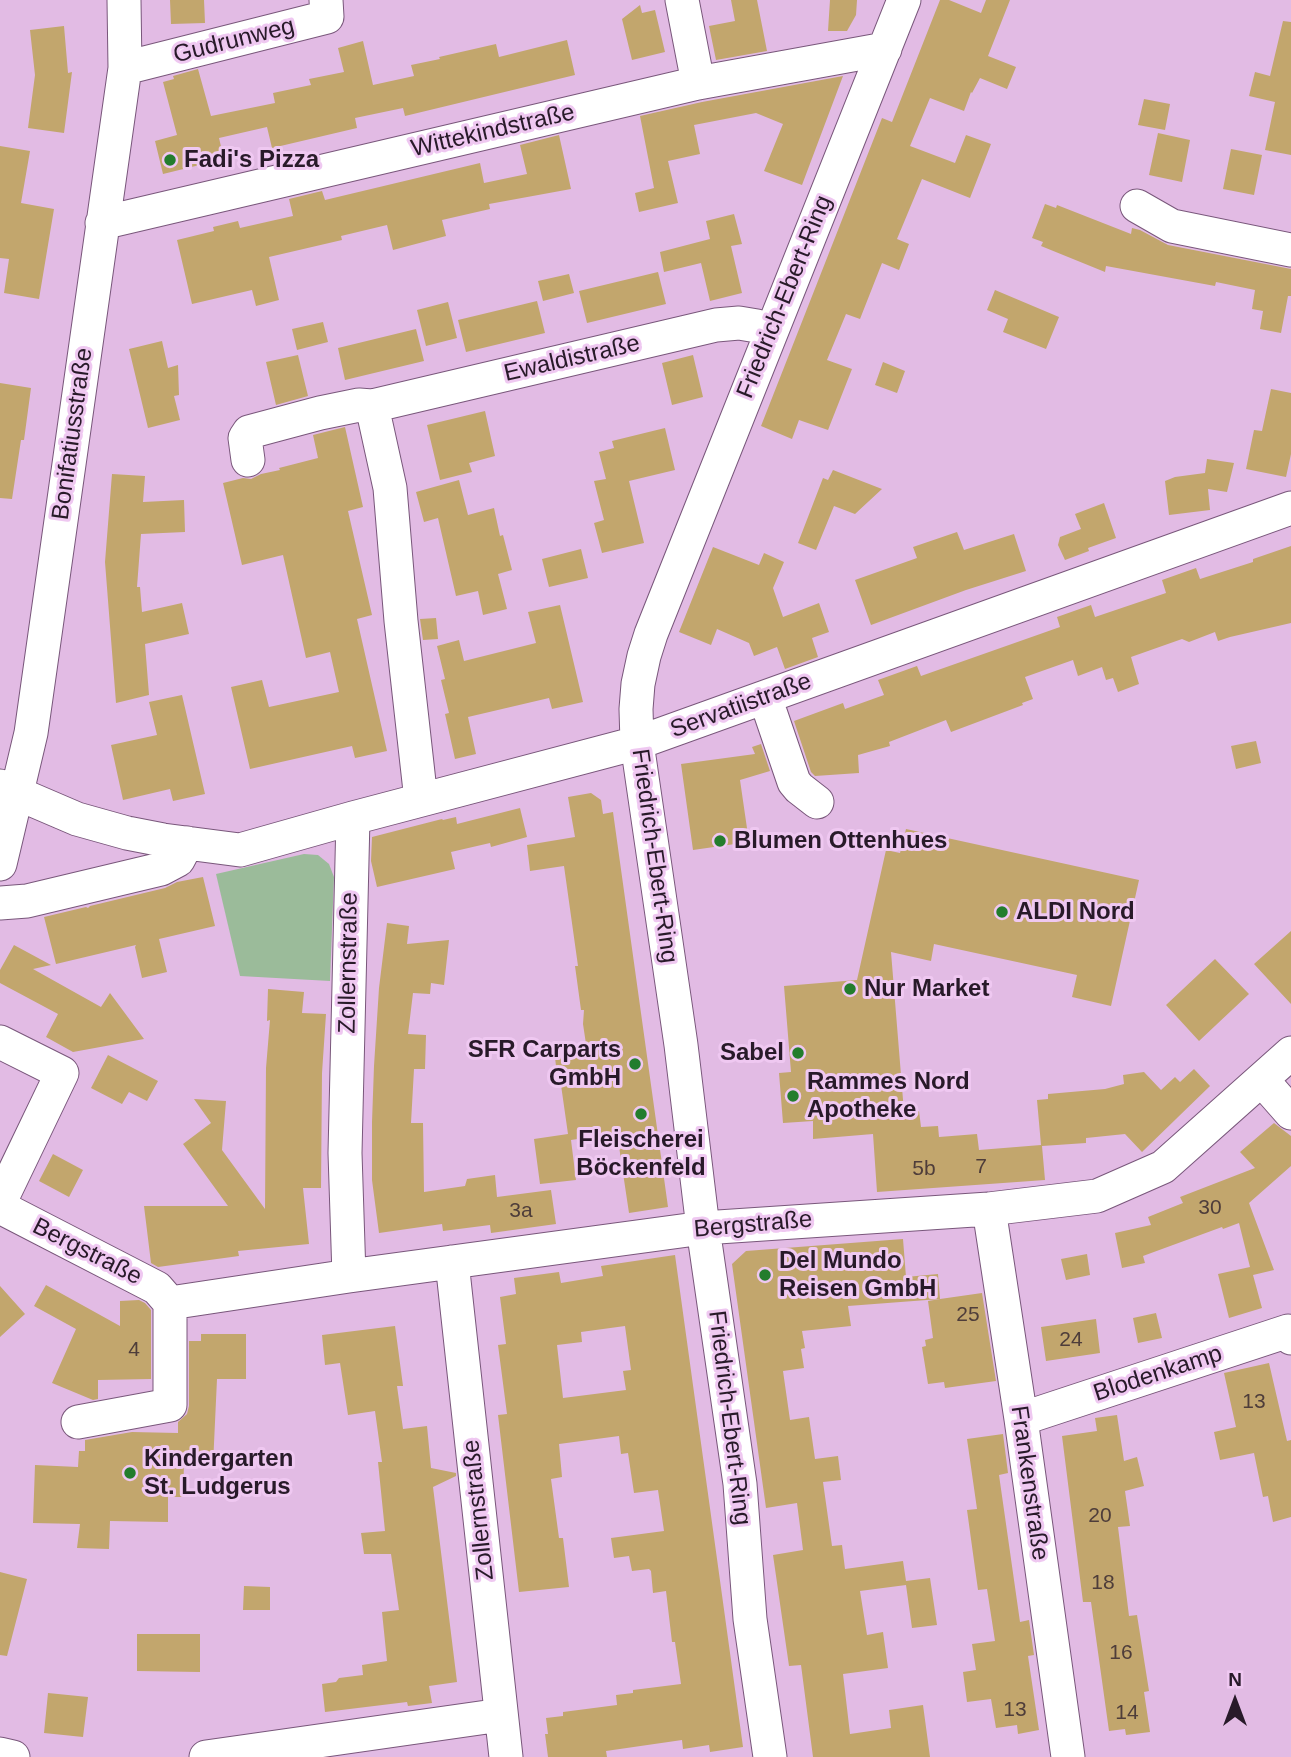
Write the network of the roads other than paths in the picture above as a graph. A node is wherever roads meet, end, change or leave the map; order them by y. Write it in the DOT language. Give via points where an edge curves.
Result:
graph roads {
  1 [pos="124,0"];
  2 [pos="326,0"];
  3 [pos="682,0"];
  4 [pos="904,0"];
  5 [pos="885,49"];
  6 [pos="125,68"];
  7 [pos="698,83"];
  8 [pos="1137,206"];
  9 [pos="102,223"];
  10 [pos="1291,250"];
  11 [pos="771,332"];
  12 [pos="372,406"];
  13 [pos="248,460"];
  14 [pos="1291,508"];
  15 [pos="765,697"];
  16 [pos="637,743"];
  17 [pos="9,790"];
  18 [pos="421,800"];
  19 [pos="817,802"];
  20 [pos="353,818"];
  21 [pos="187,843"];
  22 [pos="0,864"];
  23 [pos="0,902"];
  24 [pos="0,1042"];
  25 [pos="1291,1053"];
  26 [pos="1262,1080"];
  27 [pos="1291,1113"];
  28 [pos="0,1205"];
  29 [pos="989,1209"];
  30 [pos="703,1228"];
  31 [pos="453,1262"];
  32 [pos="349,1276"];
  33 [pos="170,1303"];
  34 [pos="1291,1338"];
  35 [pos="1021,1419"];
  36 [pos="78,1422"];
  37 [pos="502,1715"];
  38 [pos="287,1751"];
  39 [pos="0,1754"];
  40 [pos="10,1757"];
  41 [pos="206,1757"];
  42 [pos="506,1757"];
  43 [pos="770,1757"];
  44 [pos="1068,1757"];
  1 -- 6 [label="street, Bonifatiusstraße"];
  2 -- 6 [label="street, Gudrunweg" via="327,18"];
  3 -- 7 [label="street"];
  4 -- 5 [label="street, Friedrich-Ebert-Ring"];
  5 -- 7 [label="street, Wittekindstraße"];
  5 -- 11 [label="street, Friedrich-Ebert-Ring"];
  6 -- 9 [label="street, Bonifatiusstraße"];
  7 -- 9 [label="street, Wittekindstraße"];
  8 -- 10 [label="street" via="1172,226"];
  9 -- 17 [label="street, Bonifatiusstraße" via="31,733"];
  11 -- 12 [label="street, Ewaldistraße" via="739,323 716,325"];
  11 -- 16 [label="street, Friedrich-Ebert-Ring" via="643,656"];
  12 -- 13 [label="street, Ewaldistraße" via="359,404 249,432 245,438"];
  12 -- 18 [label="street" via="390,488"];
  14 -- 15 [label="street, Servatiistraße"];
  15 -- 16 [label="street, Servatiistraße"];
  15 -- 19 [label="street" via="794,782"];
  16 -- 18 [label="street, Servatiistraße"];
  16 -- 30 [label="street, Friedrich-Ebert-Ring"];
  17 -- 21 [label="street, Servatiistraße" via="77,819"];
  17 -- 22 [label="street, Bonifatiusstraße"];
  18 -- 20 [label="street, Servatiistraße"];
  20 -- 21 [label="street, Servatiistraße" via="240,850"];
  20 -- 32 [label="street, Zollernstraße" via="345,1153"];
  21 -- 23 [label="street" via="178,860 161,869 27,901"];
  24 -- 28 [label="street, Bergstraße" via="62,1073"];
  25 -- 26 [label="street, Bergstraße"];
  26 -- 27 [label="street"];
  26 -- 29 [label="street, Bergstraße" via="1163,1167 1097,1196"];
  28 -- 33 [label="street, Bergstraße" via="157,1288"];
  29 -- 30 [label="street, Bergstraße"];
  29 -- 35 [label="street, Frankenstraße"];
  30 -- 31 [label="street, Bergstraße"];
  30 -- 43 [label="street, Friedrich-Ebert-Ring" via="740,1484 749,1610"];
  31 -- 32 [label="street, Bergstraße"];
  31 -- 37 [label="street, Zollernstraße"];
  32 -- 33 [label="street, Bergstraße"];
  33 -- 36 [label="street" via="170,1405"];
  34 -- 35 [label="street, Blodenkamp" via="1288,1331"];
  35 -- 44 [label="street, Frankenstraße"];
  37 -- 38 [label="street"];
  37 -- 42 [label="street, Zollernstraße"];
  38 -- 41 [label="street"];
  39 -- 40 [label="street"];
}
